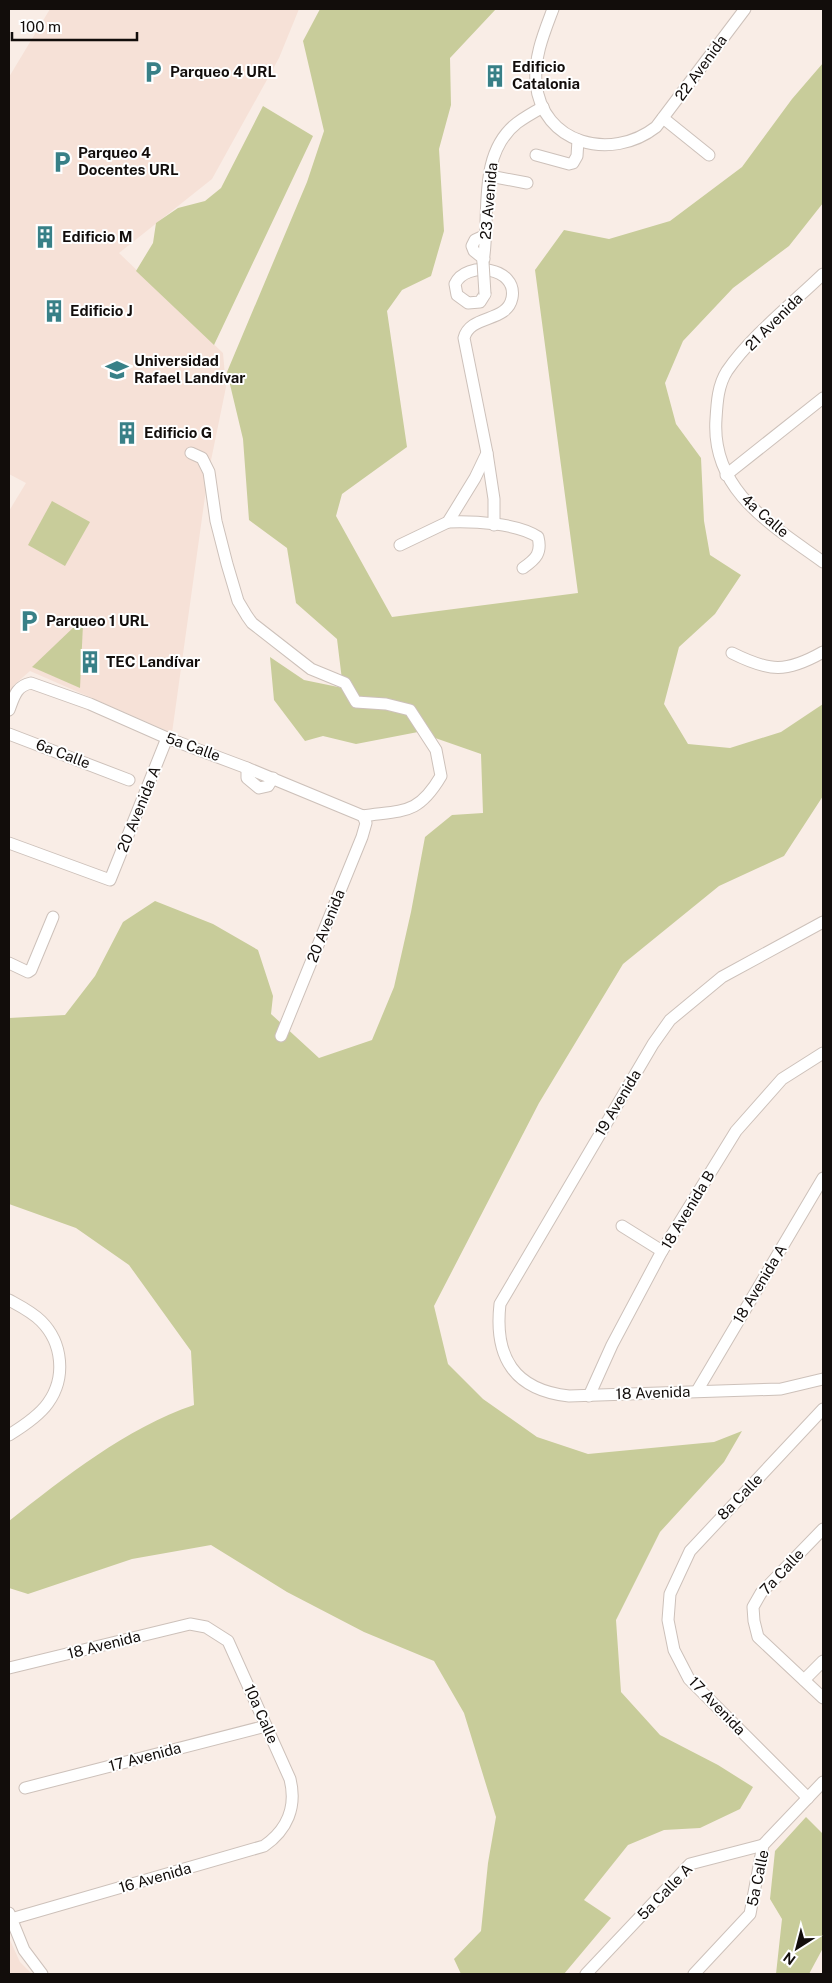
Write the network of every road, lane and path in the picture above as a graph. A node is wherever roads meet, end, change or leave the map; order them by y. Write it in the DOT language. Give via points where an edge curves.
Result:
graph roads {
  1 [pos="553,9"];
  2 [pos="745,9"];
  3 [pos="543,107"];
  4 [pos="660,123"];
  5 [pos="578,140"];
  6 [pos="536,155"];
  7 [pos="709,155"];
  8 [pos="490,176"];
  9 [pos="526,183"];
  10 [pos="823,274"];
  11 [pos="726,372"];
  12 [pos="823,398"];
  13 [pos="487,453"];
  14 [pos="191,454"];
  15 [pos="726,475"];
  16 [pos="448,522"];
  17 [pos="494,525"];
  18 [pos="400,545"];
  19 [pos="821,558"];
  20 [pos="523,568"];
  21 [pos="823,652"];
  22 [pos="732,653"];
  23 [pos="9,710"];
  24 [pos="9,734"];
  25 [pos="168,738"];
  26 [pos="129,780"];
  27 [pos="363,816"];
  28 [pos="9,843"];
  29 [pos="53,916"];
  30 [pos="823,922"];
  31 [pos="9,963"];
  32 [pos="282,1036"];
  33 [pos="823,1053"];
  34 [pos="823,1178"];
  35 [pos="622,1226"];
  36 [pos="662,1251"];
  37 [pos="9,1300"];
  38 [pos="501,1350"];
  39 [pos="823,1379"];
  40 [pos="697,1391"];
  41 [pos="589,1396"];
  42 [pos="823,1409"];
  43 [pos="9,1435"];
  44 [pos="823,1529"];
  45 [pos="670,1594"];
  46 [pos="200,1626"];
  47 [pos="823,1661"];
  48 [pos="9,1668"];
  49 [pos="804,1680"];
  50 [pos="823,1698"];
  51 [pos="266,1726"];
  52 [pos="823,1782"];
  53 [pos="25,1788"];
  54 [pos="808,1798"];
  55 [pos="288,1819"];
  56 [pos="763,1845"];
  57 [pos="10,1915"];
  58 [pos="42,1974"];
  59 [pos="586,1974"];
  60 [pos="694,1974"];
  1 -- 3 [label="street" via="536,57 536,83"];
  2 -- 4 [label="street, 22 Avenida"];
  3 -- 5 [label="street" via="558,126"];
  3 -- 8 [label="street, 23 Avenida" via="516,123 501,140 491,159"];
  4 -- 5 [label="street" via="625,144 601,146"];
  4 -- 7 [label="street"];
  5 -- 6 [label="street" via="573,163"];
  8 -- 9 [label="street"];
  8 -- 13 [label="street, 23 Avenida, bridge" via="483,260 485,294 480,302 468,303 458,295 455,284 467,272 493,270 504,276 512,289 512,299 506,309 474,325 464,338"];
  10 -- 11 [label="street, 21 Avenida"];
  11 -- 15 [label="street, 4a Calle" via="717,396 714,436"];
  12 -- 15 [label="street"];
  13 -- 16 [label="street"];
  13 -- 17 [label="street, 23 Avenida" via="494,499"];
  14 -- 27 [label="street" via="202,458 209,472 216,521 227,564 238,601 252,623 311,670 345,683 356,702 410,710 436,750 441,776 431,792 416,806 402,812"];
  15 -- 19 [label="street, 4a Calle" via="743,499 774,527"];
  16 -- 17 [label="street"];
  16 -- 18 [label="street"];
  17 -- 20 [label="street" via="529,531 538,537 539,552"];
  21 -- 22 [label="street" via="802,664 776,668 755,665"];
  23 -- 25 [label="street, 5a Calle" via="16,691 23,684 31,683"];
  24 -- 26 [label="street, 6a Calle"];
  25 -- 27 [label="street, 5a Calle"];
  25 -- 28 [label="street, 20 Avenida A" via="110,880"];
  27 -- 32 [label="street, 20 Avenida" via="366,823 362,837"];
  29 -- 31 [label="street" via="31,970 28,972"];
  30 -- 38 [label="street, 19 Avenida" via="722,977 670,1020 500,1304 497,1326"];
  33 -- 36 [label="street, 18 Avenida B" via="782,1079 736,1130"];
  34 -- 40 [label="street, 18 Avenida A"];
  35 -- 36 [label="street"];
  36 -- 41 [label="street, 18 Avenida B"];
  37 -- 43 [label="street" via="34,1315 49,1330 57,1344 61,1363 56,1390 48,1404"];
  38 -- 41 [label="street, 18 Avenida" via="521,1379 536,1389 551,1394"];
  39 -- 40 [label="street, 18 Avenida" via="782,1388"];
  40 -- 41 [label="street, 18 Avenida"];
  42 -- 45 [label="street, 8a Calle" via="690,1552"];
  44 -- 49 [label="street, 7a Calle" via="761,1593 753,1607 758,1637"];
  45 -- 54 [label="street, 17 Avenida" via="670,1636 689,1679"];
  46 -- 48 [label="street, 18 Avenida" via="190,1624"];
  46 -- 51 [label="street, 10a Calle" via="228,1642"];
  47 -- 49 [label="street"];
  49 -- 50 [label="street"];
  51 -- 53 [label="street, 17 Avenida"];
  51 -- 55 [label="street, 10a Calle" via="292,1789"];
  52 -- 54 [label="street, 5a Calle"];
  54 -- 56 [label="street, 5a Calle"];
  55 -- 57 [label="street, 16 Avenida" via="279,1834 256,1849"];
  56 -- 59 [label="street, 5a Calle A" via="690,1864"];
  56 -- 60 [label="street, 5a Calle" via="750,1914"];
  57 -- 58 [label="street" via="24,1950"];
}
